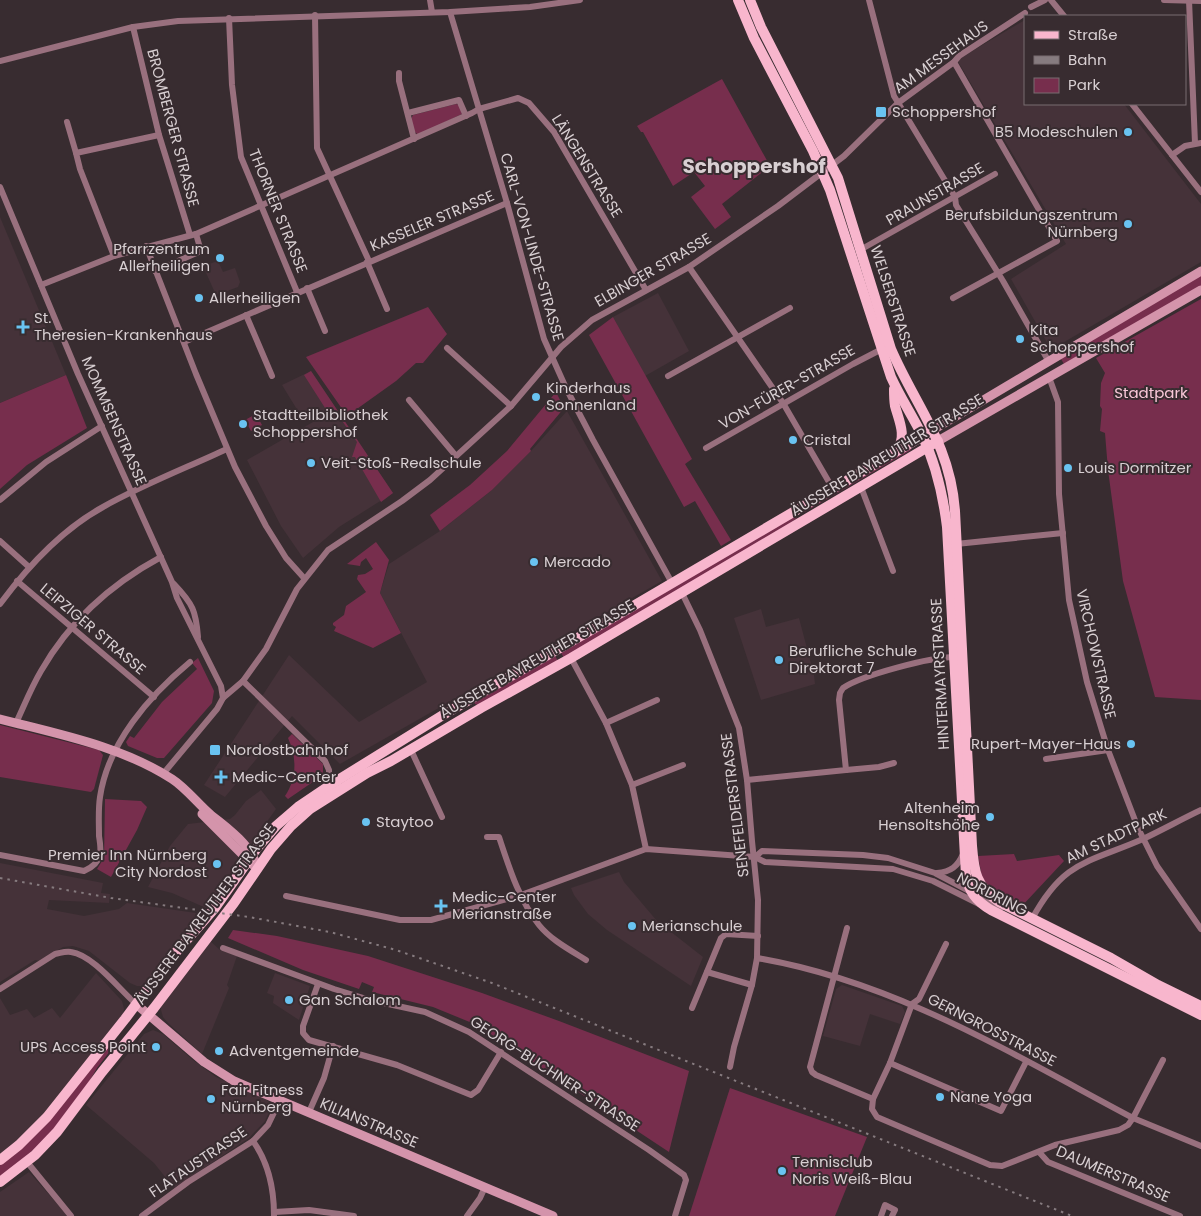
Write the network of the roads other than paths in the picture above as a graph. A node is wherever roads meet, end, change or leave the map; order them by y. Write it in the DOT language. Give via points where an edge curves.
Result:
graph roads {
  1 [pos="430,0"];
  2 [pos="580,0"];
  3 [pos="738,0"];
  4 [pos="750,0"];
  5 [pos="869,0"];
  6 [pos="1045,0"];
  7 [pos="1052,0"];
  8 [pos="1164,0"];
  9 [pos="1190,1"];
  10 [pos="1201,1"];
  11 [pos="1031,7"];
  12 [pos="432,12"];
  13 [pos="450,12"];
  14 [pos="1025,14"];
  15 [pos="315,15"];
  16 [pos="1063,15"];
  17 [pos="229,18"];
  18 [pos="133,27"];
  19 [pos="0,61"];
  20 [pos="954,62"];
  21 [pos="399,73"];
  22 [pos="898,103"];
  23 [pos="1133,105"];
  24 [pos="479,108"];
  25 [pos="408,113"];
  26 [pos="466,116"];
  27 [pos="67,122"];
  28 [pos="159,135"];
  29 [pos="414,139"];
  30 [pos="1198,143"];
  31 [pos="76,153"];
  32 [pos="1172,155"];
  33 [pos="832,165"];
  34 [pos="822,172"];
  35 [pos="995,174"];
  36 [pos="330,175"];
  37 [pos="0,187"];
  38 [pos="1201,192"];
  39 [pos="955,197"];
  40 [pos="507,203"];
  41 [pos="260,206"];
  42 [pos="193,234"];
  43 [pos="146,246"];
  44 [pos="860,250"];
  45 [pos="114,256"];
  46 [pos="368,262"];
  47 [pos="689,268"];
  48 [pos="155,271"];
  49 [pos="1201,271"];
  50 [pos="998,274"];
  51 [pos="40,285"];
  52 [pos="307,288"];
  53 [pos="646,290"];
  54 [pos="1201,290"];
  55 [pos="297,292"];
  56 [pos="953,298"];
  57 [pos="790,308"];
  58 [pos="387,309"];
  59 [pos="246,315"];
  60 [pos="325,331"];
  61 [pos="737,337"];
  62 [pos="184,342"];
  63 [pos="447,348"];
  64 [pos="882,349"];
  65 [pos="551,358"];
  66 [pos="1049,362"];
  67 [pos="272,376"];
  68 [pos="668,376"];
  69 [pos="1049,376"];
  70 [pos="894,383"];
  71 [pos="409,400"];
  72 [pos="783,403"];
  73 [pos="511,406"];
  74 [pos="102,426"];
  75 [pos="933,430"];
  76 [pos="922,436"];
  77 [pos="938,441"];
  78 [pos="706,448"];
  79 [pos="927,448"];
  80 [pos="227,449"];
  81 [pos="897,450"];
  82 [pos="456,456"];
  83 [pos="861,487"];
  84 [pos="833,489"];
  85 [pos="132,493"];
  86 [pos="0,500"];
  87 [pos="797,510"];
  88 [pos="801,522"];
  89 [pos="1063,534"];
  90 [pos="0,541"];
  91 [pos="956,544"];
  92 [pos="161,556"];
  93 [pos="29,567"];
  94 [pos="893,570"];
  95 [pos="304,578"];
  96 [pos="17,581"];
  97 [pos="672,583"];
  98 [pos="682,592"];
  99 [pos="0,604"];
  100 [pos="72,628"];
  101 [pos="571,658"];
  102 [pos="954,658"];
  103 [pos="190,662"];
  104 [pos="243,681"];
  105 [pos="154,697"];
  106 [pos="223,698"];
  107 [pos="657,700"];
  108 [pos="0,719"];
  109 [pos="16,723"];
  110 [pos="606,723"];
  111 [pos="411,750"];
  112 [pos="1108,750"];
  113 [pos="115,751"];
  114 [pos="1046,759"];
  115 [pos="894,763"];
  116 [pos="682,765"];
  117 [pos="846,770"];
  118 [pos="164,774"];
  119 [pos="747,780"];
  120 [pos="632,785"];
  121 [pos="329,786"];
  122 [pos="1201,810"];
  123 [pos="442,817"];
  124 [pos="487,837"];
  125 [pos="1142,839"];
  126 [pos="646,849"];
  127 [pos="964,850"];
  128 [pos="0,855"];
  129 [pos="250,856"];
  130 [pos="754,857"];
  131 [pos="257,868"];
  132 [pos="936,874"];
  133 [pos="980,884"];
  134 [pos="966,894"];
  135 [pos="521,895"];
  136 [pos="286,896"];
  137 [pos="985,907"];
  138 [pos="1010,908"];
  139 [pos="1032,919"];
  140 [pos="847,928"];
  141 [pos="1201,929"];
  142 [pos="758,936"];
  143 [pos="946,944"];
  144 [pos="223,948"];
  145 [pos="757,958"];
  146 [pos="586,960"];
  147 [pos="707,972"];
  148 [pos="835,976"];
  149 [pos="318,984"];
  150 [pos="752,985"];
  151 [pos="0,989"];
  152 [pos="136,1004"];
  153 [pos="912,1004"];
  154 [pos="1201,1006"];
  155 [pos="692,1008"];
  156 [pos="148,1015"];
  157 [pos="1201,1015"];
  158 [pos="109,1039"];
  159 [pos="333,1046"];
  160 [pos="121,1048"];
  161 [pos="501,1052"];
  162 [pos="1163,1060"];
  163 [pos="1026,1062"];
  164 [pos="890,1063"];
  165 [pos="730,1067"];
  166 [pos="280,1100"];
  167 [pos="874,1100"];
  168 [pos="309,1112"];
  169 [pos="1133,1118"];
  170 [pos="253,1141"];
  171 [pos="1201,1146"];
  172 [pos="1039,1152"];
  173 [pos="0,1160"];
  174 [pos="27,1162"];
  175 [pos="0,1182"];
  176 [pos="485,1187"];
  177 [pos="274,1214"];
  178 [pos="72,1216"];
  179 [pos="142,1216"];
  180 [pos="354,1216"];
  181 [pos="467,1216"];
  182 [pos="553,1216"];
  183 [pos="675,1216"];
  184 [pos="881,1216"];
  185 [pos="892,1216"];
  186 [pos="1180,1216"];
  1 -- 12 [label="street"];
  2 -- 13 [label="street"];
  3 -- 34 [label="main road, WELSERSTRASSE"];
  4 -- 33 [label="main road, WELSERSTRASSE"];
  5 -- 22 [label="street"];
  6 -- 11 [label="street"];
  7 -- 16 [label="street"];
  8 -- 9 [label="street"];
  9 -- 10 [label="street"];
  9 -- 30 [label="street"];
  12 -- 13 [label="street"];
  12 -- 15 [label="street"];
  13 -- 24 [label="street, CARL-VON-LINDE-STRASSE"];
  14 -- 20 [label="street, AM MESSEHAUS"];
  15 -- 17 [label="street"];
  15 -- 36 [label="street" via="317,148"];
  17 -- 18 [label="street"];
  17 -- 41 [label="street, THORNER STRASSE" via="240,158"];
  18 -- 19 [label="street"];
  18 -- 28 [label="street, BROMBERGER STRASSE"];
  20 -- 22 [label="street, AM MESSEHAUS"];
  20 -- 50 [label="street" via="1057,241"];
  21 -- 25 [label="street"];
  22 -- 33 [label="street, AM MESSEHAUS"];
  22 -- 39 [label="street"];
  23 -- 32 [label="street"];
  24 -- 26 [label="street"];
  24 -- 40 [label="street, CARL-VON-LINDE-STRASSE"];
  24 -- 53 [label="street, LÄNGENSTRASSE" via="518,98 529,103 541,115"];
  25 -- 26 [label="street" via="459,100"];
  25 -- 29 [label="street"];
  26 -- 29 [label="street"];
  27 -- 31 [label="street"];
  28 -- 31 [label="street"];
  28 -- 42 [label="street, BROMBERGER STRASSE"];
  29 -- 36 [label="street"];
  30 -- 32 [label="street"];
  31 -- 45 [label="street"];
  32 -- 38 [label="street"];
  33 -- 34 [label="street"];
  33 -- 44 [label="main road, WELSERSTRASSE"];
  34 -- 47 [label="street, ELBINGER STRASSE"];
  34 -- 64 [label="main road, WELSERSTRASSE"];
  35 -- 39 [label="street, PRAUNSTRASSE"];
  36 -- 41 [label="street"];
  36 -- 46 [label="street"];
  37 -- 51 [label="street, MOMMSENSTRASSE"];
  39 -- 44 [label="street, PRAUNSTRASSE"];
  39 -- 50 [label="street" via="956,205"];
  40 -- 46 [label="street, KASSELER STRASSE"];
  40 -- 65 [label="street, CARL-VON-LINDE-STRASSE" via="534,309"];
  41 -- 42 [label="street"];
  41 -- 55 [label="street, THORNER STRASSE"];
  42 -- 43 [label="street"];
  42 -- 48 [label="street" via="201,251"];
  43 -- 45 [label="street"];
  43 -- 48 [label="street"];
  44 -- 75 [label="main road, WELSERSTRASSE" via="891,349"];
  45 -- 51 [label="street"];
  46 -- 52 [label="street, KASSELER STRASSE"];
  46 -- 58 [label="street, KASSELER STRASSE"];
  47 -- 53 [label="street, ELBINGER STRASSE"];
  47 -- 61 [label="street"];
  48 -- 62 [label="street"];
  49 -- 66 [label="main road, ÄUSSERE BAYREUTHER STRASSE"];
  50 -- 56 [label="street"];
  50 -- 66 [label="street"];
  51 -- 74 [label="street, MOMMSENSTRASSE"];
  52 -- 55 [label="street, KASSELER STRASSE"];
  52 -- 60 [label="street"];
  53 -- 65 [label="street, ELBINGER STRASSE" via="592,320"];
  54 -- 69 [label="main road, ÄUSSERE BAYREUTHER STRASSE"];
  55 -- 59 [label="street, KASSELER STRASSE"];
  57 -- 61 [label="street"];
  59 -- 62 [label="street, KASSELER STRASSE"];
  59 -- 67 [label="street"];
  61 -- 68 [label="street"];
  61 -- 72 [label="street"];
  62 -- 80 [label="street"];
  63 -- 73 [label="street"];
  64 -- 70 [label="main road, WELSERSTRASSE"];
  64 -- 72 [label="street, VON-FÜRER-STRASSE"];
  65 -- 73 [label="street, ELBINGER STRASSE"];
  65 -- 97 [label="street, CARL-VON-LINDE-STRASSE"];
  66 -- 75 [label="main road, ÄUSSERE BAYREUTHER STRASSE"];
  69 -- 77 [label="main road, ÄUSSERE BAYREUTHER STRASSE"];
  69 -- 89 [label="street, VIRCHOWSTRASSE" via="1058,402"];
  70 -- 76 [label="main road, WELSERSTRASSE"];
  70 -- 81 [label="main road" via="894,403 902,434"];
  71 -- 82 [label="street"];
  72 -- 78 [label="street, VON-FÜRER-STRASSE"];
  72 -- 84 [label="street"];
  73 -- 82 [label="street, ELBINGER STRASSE"];
  74 -- 85 [label="street, MOMMSENSTRASSE"];
  74 -- 86 [label="street" via="29,474"];
  75 -- 76 [label="main road, ÄUSSERE BAYREUTHER STRASSE"];
  75 -- 77 [label="main road, WELSERSTRASSE"];
  76 -- 79 [label="main road, HINTERMAYRSTRASSE"];
  76 -- 81 [label="main road, ÄUSSERE BAYREUTHER STRASSE"];
  77 -- 79 [label="main road, ÄUSSERE BAYREUTHER STRASSE"];
  77 -- 91 [label="main road, HINTERMAYRSTRASSE" via="951,479"];
  79 -- 83 [label="main road, ÄUSSERE BAYREUTHER STRASSE"];
  79 -- 102 [label="main road, HINTERMAYRSTRASSE" via="940,484 947,527"];
  80 -- 85 [label="street"];
  80 -- 95 [label="street" via="266,526 286,558"];
  81 -- 84 [label="main road, ÄUSSERE BAYREUTHER STRASSE"];
  82 -- 95 [label="street, ELBINGER STRASSE" via="413,493 328,550"];
  83 -- 88 [label="main road, ÄUSSERE BAYREUTHER STRASSE"];
  83 -- 94 [label="street"];
  84 -- 87 [label="main road, ÄUSSERE BAYREUTHER STRASSE"];
  85 -- 92 [label="street, MOMMSENSTRASSE"];
  85 -- 93 [label="street" via="76,525"];
  87 -- 88 [label="main road" via="802,516"];
  87 -- 97 [label="main road, ÄUSSERE BAYREUTHER STRASSE"];
  88 -- 98 [label="main road, ÄUSSERE BAYREUTHER STRASSE"];
  89 -- 91 [label="street"];
  89 -- 112 [label="street, VIRCHOWSTRASSE" via="1069,600 1087,682"];
  90 -- 93 [label="street, LEIPZIGER STRASSE"];
  91 -- 133 [label="main road, HINTERMAYRSTRASSE" via="972,852"];
  92 -- 100 [label="street" via="117,584 95,602"];
  92 -- 106 [label="street, MOMMSENSTRASSE" via="172,582 197,616 198,641 221,686"];
  93 -- 96 [label="street"];
  95 -- 104 [label="street, ELBINGER STRASSE" via="270,643"];
  96 -- 99 [label="street"];
  96 -- 100 [label="street, LEIPZIGER STRASSE"];
  97 -- 121 [label="main road, ÄUSSERE BAYREUTHER STRASSE" via="443,715"];
  98 -- 101 [label="main road, ÄUSSERE BAYREUTHER STRASSE"];
  98 -- 119 [label="street, SENEFELDERSTRASSE" via="739,728"];
  100 -- 105 [label="street, LEIPZIGER STRASSE"];
  100 -- 109 [label="street" via="40,672"];
  101 -- 110 [label="street"];
  101 -- 111 [label="main road, ÄUSSERE BAYREUTHER STRASSE"];
  102 -- 117 [label="street" via="937,658 885,672 843,688 839,700"];
  102 -- 127 [label="main road, HINTERMAYRSTRASSE"];
  103 -- 105 [label="street"];
  104 -- 106 [label="street, ELBINGER STRASSE"];
  104 -- 121 [label="street" via="325,761 329,770"];
  105 -- 113 [label="street"];
  106 -- 118 [label="street, ELBINGER STRASSE" via="218,709"];
  107 -- 110 [label="street"];
  108 -- 109 [label="main road"];
  109 -- 113 [label="main road"];
  110 -- 120 [label="street"];
  111 -- 123 [label="street"];
  111 -- 131 [label="main road, ÄUSSERE BAYREUTHER STRASSE" via="367,772 310,809 281,837"];
  112 -- 114 [label="street"];
  112 -- 125 [label="street, VIRCHOWSTRASSE"];
  113 -- 118 [label="main road"];
  113 -- 128 [label="street" via="100,798 100,854 92,868 84,871"];
  115 -- 117 [label="street"];
  116 -- 120 [label="street"];
  117 -- 119 [label="street"];
  118 -- 129 [label="main road" via="224,825"];
  119 -- 130 [label="street, SENEFELDERSTRASSE"];
  120 -- 126 [label="street"];
  121 -- 129 [label="main road, ÄUSSERE BAYREUTHER STRASSE" via="291,812"];
  122 -- 125 [label="street, AM STADTPARK"];
  124 -- 135 [label="street" via="499,838"];
  125 -- 139 [label="street, AM STADTPARK" via="1072,869 1050,890"];
  125 -- 141 [label="street, VIRCHOWSTRASSE"];
  126 -- 130 [label="street, NORDRING"];
  126 -- 135 [label="street"];
  127 -- 132 [label="street" via="952,870"];
  127 -- 134 [label="main road, HINTERMAYRSTRASSE"];
  129 -- 131 [label="main road" via="256,860"];
  129 -- 152 [label="main road, ÄUSSERE BAYREUTHER STRASSE" via="215,908"];
  130 -- 132 [label="street, NORDRING" via="762,851 863,855 904,862"];
  130 -- 134 [label="street, NORDRING" via="766,862 893,869"];
  130 -- 142 [label="street, SENEFELDERSTRASSE"];
  131 -- 156 [label="main road, ÄUSSERE BAYREUTHER STRASSE"];
  132 -- 134 [label="street, NORDRING"];
  133 -- 134 [label="street" via="976,890"];
  133 -- 138 [label="main road, NORDRING" via="992,898"];
  134 -- 137 [label="main road, HINTERMAYRSTRASSE"];
  134 -- 138 [label="street, NORDRING" via="997,907"];
  135 -- 136 [label="street" via="431,920 400,920"];
  135 -- 146 [label="street" via="544,930"];
  137 -- 157 [label="main road, NORDRING"];
  138 -- 139 [label="main road, NORDRING"];
  139 -- 154 [label="main road, NORDRING"];
  140 -- 148 [label="street"];
  142 -- 145 [label="street, SENEFELDERSTRASSE"];
  142 -- 147 [label="street" via="726,934 721,938"];
  143 -- 153 [label="street" via="919,999"];
  144 -- 149 [label="street, GEORG-BUCHNER-STRASSE"];
  145 -- 148 [label="street, GERNGROSSTRASSE"];
  145 -- 150 [label="street, SENEFELDERSTRASSE"];
  147 -- 150 [label="street"];
  147 -- 155 [label="street"];
  148 -- 153 [label="street, GERNGROSSTRASSE"];
  148 -- 167 [label="street" via="810,1067 816,1075"];
  149 -- 159 [label="street" via="303,1033 309,1040"];
  149 -- 161 [label="street, GEORG-BUCHNER-STRASSE" via="425,1012 470,1032"];
  150 -- 165 [label="street, SENEFELDERSTRASSE"];
  151 -- 152 [label="street" via="55,954 72,952 91,962"];
  152 -- 156 [label="main road, KILIANSTRASSE"];
  152 -- 158 [label="main road, ÄUSSERE BAYREUTHER STRASSE"];
  153 -- 163 [label="street, GERNGROSSTRASSE"];
  153 -- 164 [label="street"];
  156 -- 160 [label="main road, ÄUSSERE BAYREUTHER STRASSE"];
  156 -- 166 [label="main road, KILIANSTRASSE" via="215,1070"];
  158 -- 160 [label="main road" via="116,1041"];
  158 -- 173 [label="main road, ÄUSSERE BAYREUTHER STRASSE" via="43,1122"];
  159 -- 161 [label="street" via="397,1065 471,1095 478,1090"];
  159 -- 168 [label="street"];
  160 -- 174 [label="main road, ÄUSSERE BAYREUTHER STRASSE" via="57,1132"];
  161 -- 183 [label="street, GEORG-BUCHNER-STRASSE" via="684,1175 686,1180"];
  162 -- 169 [label="street"];
  163 -- 164 [label="street" via="1000,1110"];
  163 -- 169 [label="street, GERNGROSSTRASSE"];
  164 -- 167 [label="street"];
  166 -- 168 [label="main road, KILIANSTRASSE"];
  166 -- 170 [label="street, FLATAUSTRASSE" via="268,1125"];
  167 -- 172 [label="street" via="872,1109 877,1118 990,1165 1002,1166"];
  168 -- 176 [label="main road, KILIANSTRASSE"];
  169 -- 171 [label="street, GERNGROSSTRASSE"];
  169 -- 172 [label="street" via="1128,1126 1119,1130 1055,1145"];
  170 -- 177 [label="street" via="268,1169"];
  170 -- 179 [label="street, FLATAUSTRASSE"];
  172 -- 186 [label="street, DAUMERSTRASSE" via="1048,1162"];
  174 -- 175 [label="main road, ÄUSSERE BAYREUTHER STRASSE"];
  174 -- 178 [label="street"];
  176 -- 181 [label="street"];
  176 -- 182 [label="main road, KILIANSTRASSE"];
  177 -- 180 [label="street" via="309,1210"];
  184 -- 185 [label="street" via="885,1206 895,1210"];
}
